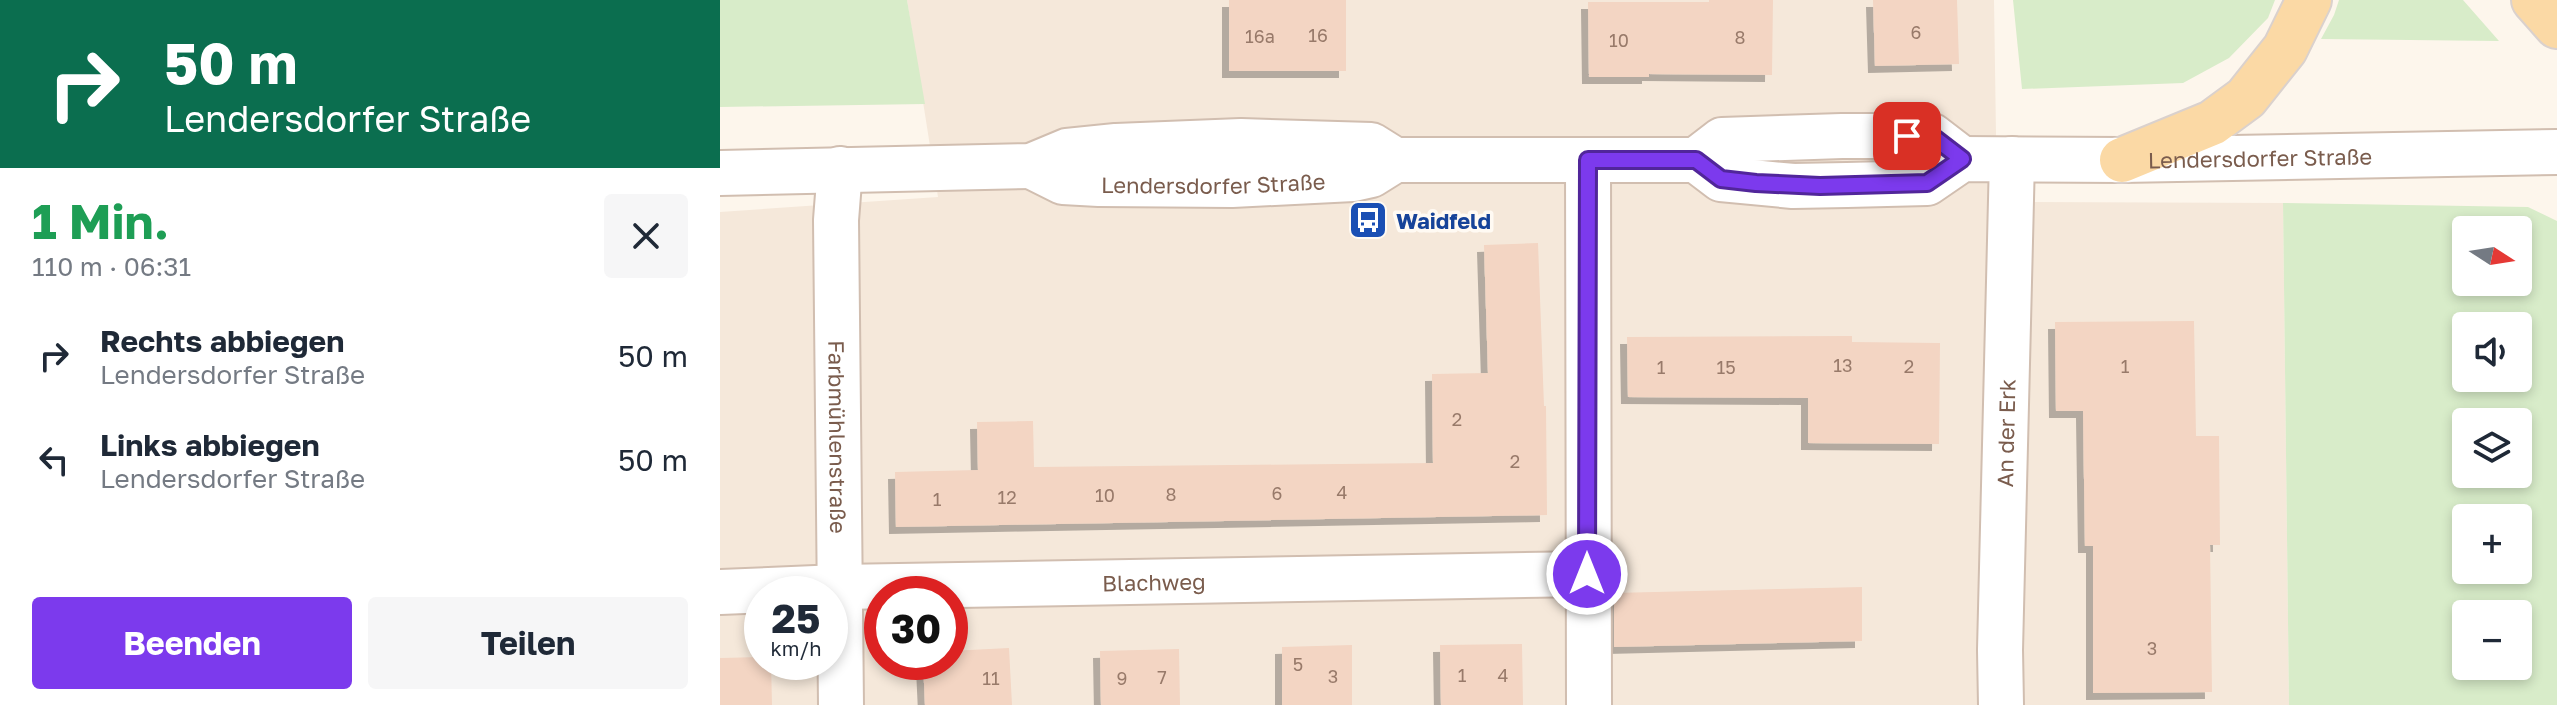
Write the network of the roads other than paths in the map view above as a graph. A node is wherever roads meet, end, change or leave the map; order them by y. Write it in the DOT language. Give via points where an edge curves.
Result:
graph roads {
  1 [pos="2309,0"];
  2 [pos="2534,0"];
  3 [pos="2557,26"];
  4 [pos="2557,152"];
  5 [pos="2012,159"];
  6 [pos="1588,160"];
  7 [pos="2122,160"];
  8 [pos="840,169"];
  9 [pos="720,173"];
  10 [pos="1587,574"];
  11 [pos="839,576"];
  12 [pos="848,587"];
  13 [pos="744,591"];
  14 [pos="720,592"];
  15 [pos="841,680"];
  16 [pos="841,705"];
  17 [pos="1589,705"];
  18 [pos="2001,705"];
  1 -- 7 [label="main road" via="2285,49 2246,98 2212,123"];
  2 -- 3 [label="main road"];
  4 -- 7 [label="street, Lendersdorfer Straße"];
  5 -- 6 [label="street, Lendersdorfer Straße" via="1962,159 1932,136 1842,136 1722,140 1696,160"];
  5 -- 7 [label="street, Lendersdorfer Straße"];
  5 -- 18 [label="street, An der Erk"];
  6 -- 8 [label="street, Lendersdorfer Straße" via="1395,160 1371,145 1241,141 1067,151 1031,166"];
  6 -- 10 [label="street"];
  8 -- 9 [label="street, Lendersdorfer Straße"];
  8 -- 11 [label="street, Farbmühlenstraße"];
  10 -- 12 [label="street, Blachweg"];
  10 -- 17 [label="street"];
  13 -- 14 [label="street, Blachweg"];
  15 -- 16 [label="street, Farbmühlenstraße"];
}
